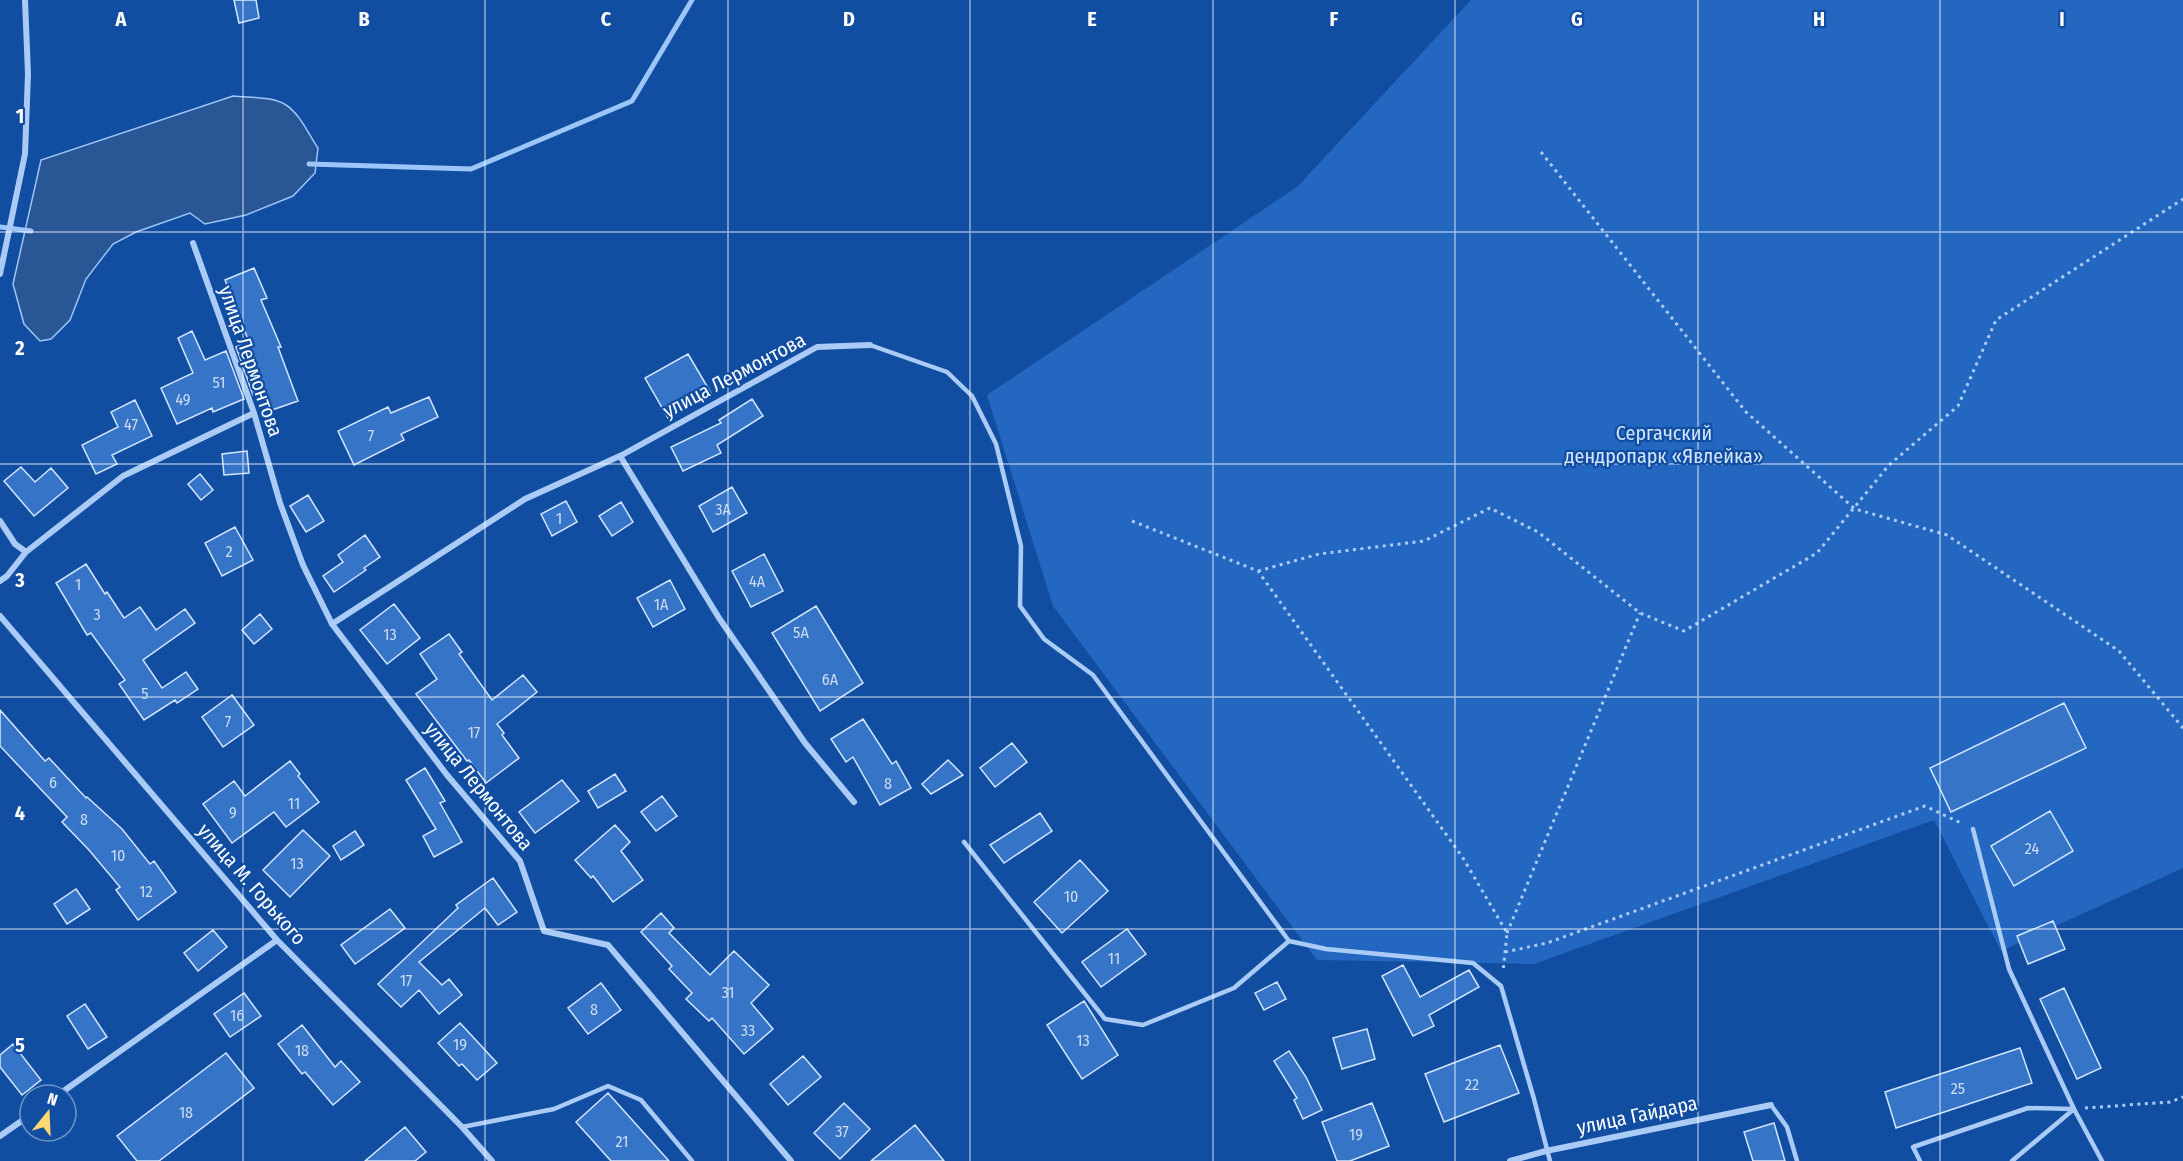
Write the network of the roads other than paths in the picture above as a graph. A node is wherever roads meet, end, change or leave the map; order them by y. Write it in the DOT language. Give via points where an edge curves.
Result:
graph roads {
  1 [pos="25,0"];
  2 [pos="193,243"];
  3 [pos="0,274"];
  4 [pos="870,345"];
  5 [pos="254,413"];
  6 [pos="620,456"];
  7 [pos="0,521"];
  8 [pos="26,552"];
  9 [pos="0,581"];
  10 [pos="0,616"];
  11 [pos="332,624"];
  12 [pos="854,802"];
  13 [pos="1973,829"];
  14 [pos="964,842"];
  15 [pos="277,940"];
  16 [pos="1289,941"];
  17 [pos="75,1083"];
  18 [pos="1771,1105"];
  19 [pos="2074,1109"];
  20 [pos="18,1123"];
  21 [pos="462,1127"];
  22 [pos="0,1136"];
  23 [pos="1546,1151"];
  24 [pos="492,1161"];
  25 [pos="692,1161"];
  26 [pos="791,1161"];
  27 [pos="1510,1161"];
  28 [pos="1550,1161"];
  29 [pos="1797,1161"];
  30 [pos="1920,1161"];
  31 [pos="2012,1161"];
  32 [pos="2102,1161"];
  1 -- 3 [label="street" via="25,154"];
  2 -- 5 [label="street, улица Лермонтова"];
  4 -- 6 [label="street, улица Лермонтова" via="817,347"];
  4 -- 16 [label="lane" via="947,372 972,396 996,444 1021,546 1020,606 1044,639 1093,675"];
  5 -- 8 [label="street" via="123,476"];
  5 -- 11 [label="street, улица Лермонтова" via="280,503 303,565"];
  6 -- 11 [label="street, улица Лермонтова" via="525,499"];
  6 -- 12 [label="street" via="718,618 805,743"];
  7 -- 8 [label="street" via="15,544"];
  8 -- 9 [label="street"];
  10 -- 15 [label="street, улица М. Горького"];
  11 -- 26 [label="street, улица Лермонтова" via="447,775 520,861 544,931 608,945"];
  13 -- 19 [label="lane" via="2009,969"];
  14 -- 16 [label="lane" via="1105,1019 1143,1025 1234,988"];
  15 -- 17 [label="street"];
  15 -- 21 [label="street, улица М. Горького"];
  16 -- 23 [label="lane" via="1326,949 1473,963 1501,986"];
  18 -- 23 [label="street, улица Гайдара"];
  18 -- 29 [label="lane" via="1786,1127"];
  19 -- 30 [label="lane" via="2028,1108 1913,1147"];
  19 -- 31 [label="lane"];
  19 -- 32 [label="lane"];
  20 -- 22 [label="street"];
  21 -- 24 [label="street, улица М. Горького"];
  21 -- 25 [label="lane" via="554,1109 608,1086 641,1100"];
  23 -- 27 [label="street, улица Гайдара"];
  23 -- 28 [label="lane"];
}
